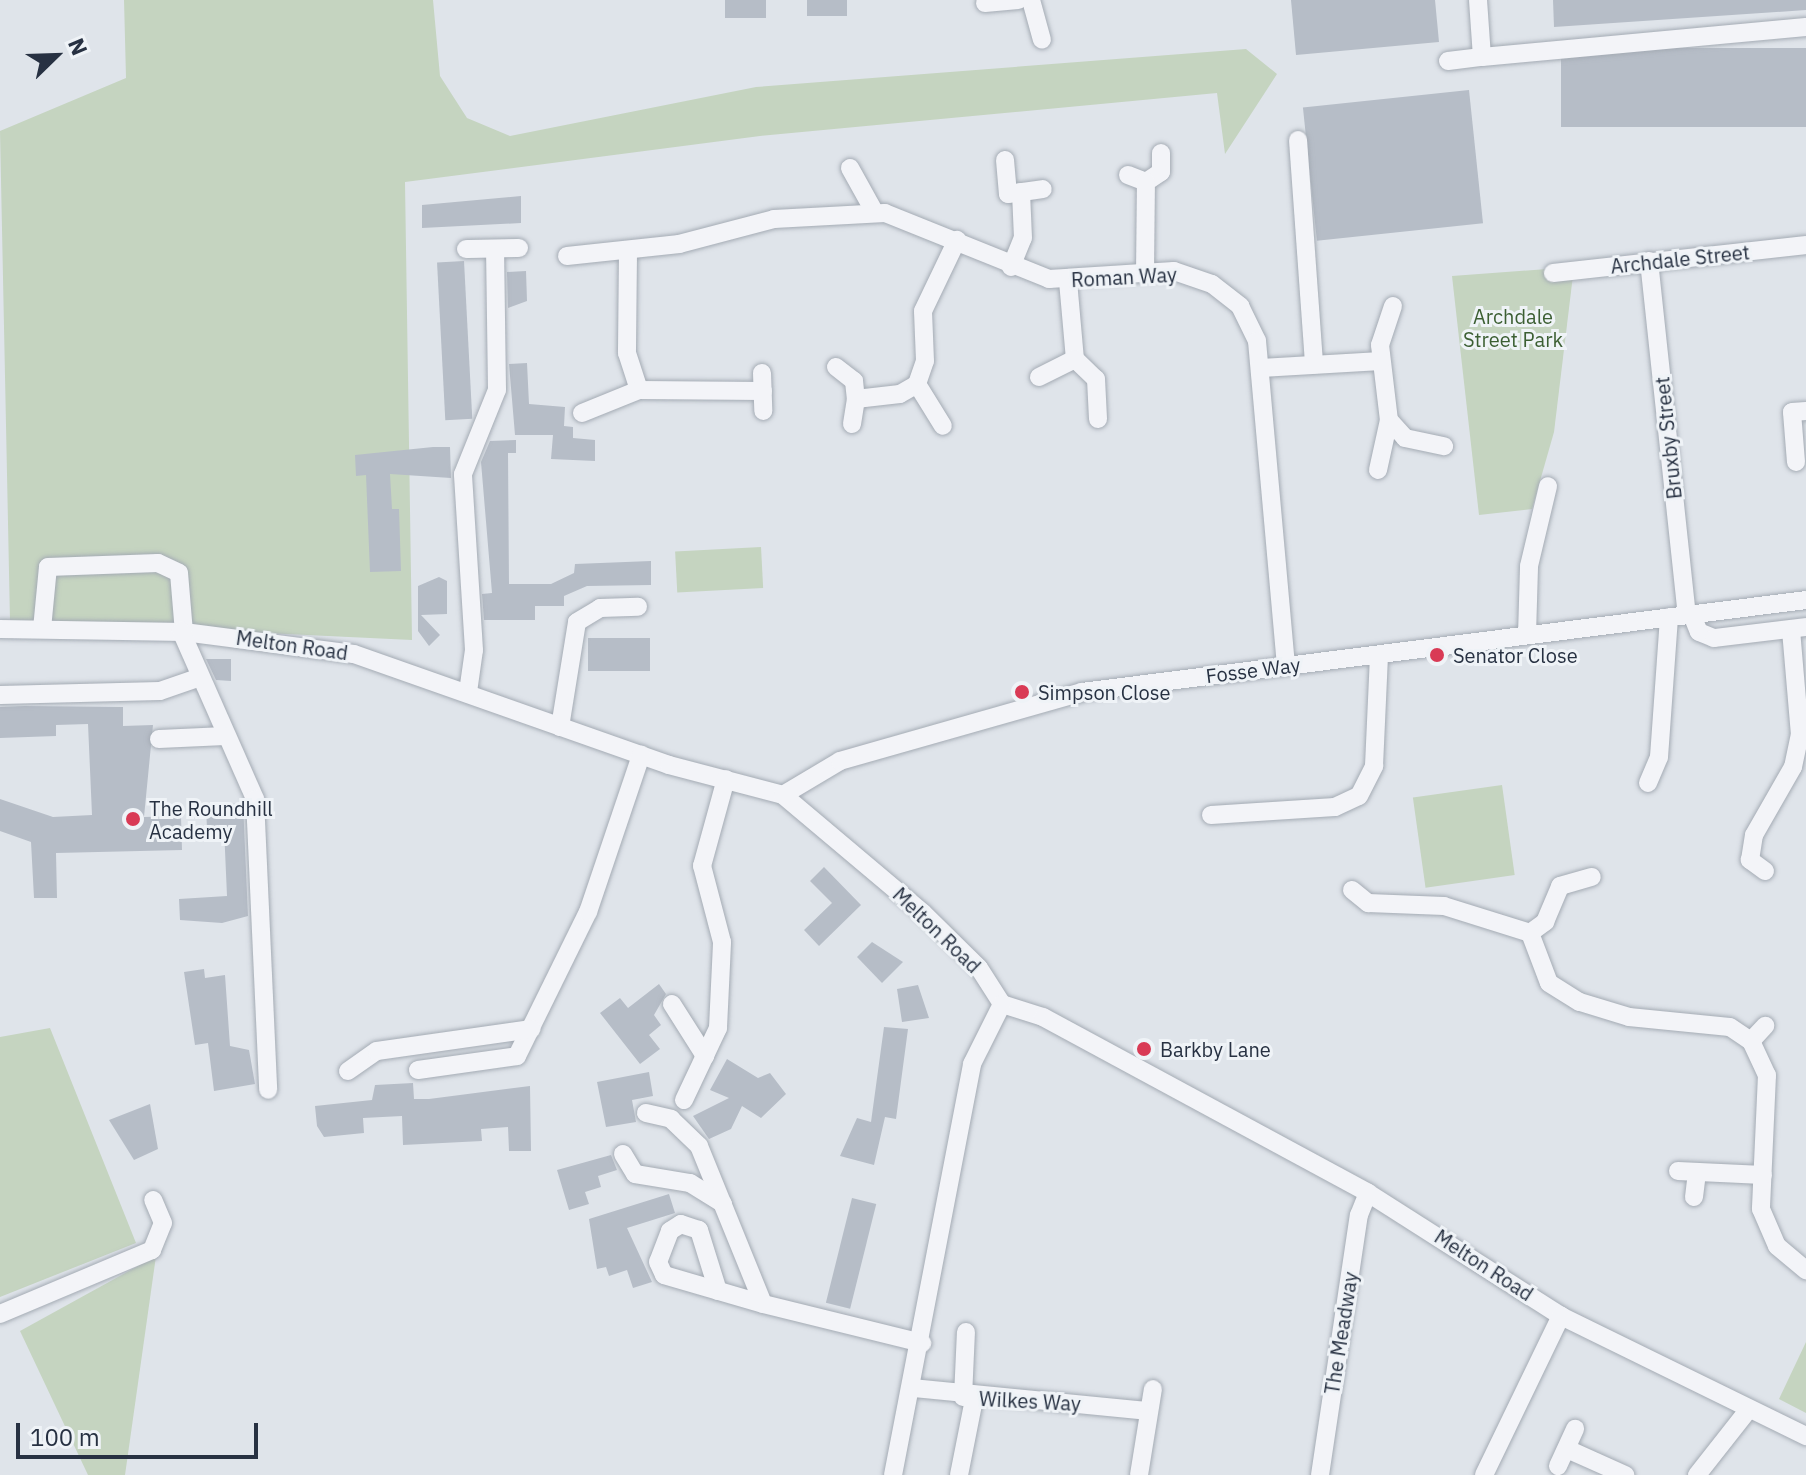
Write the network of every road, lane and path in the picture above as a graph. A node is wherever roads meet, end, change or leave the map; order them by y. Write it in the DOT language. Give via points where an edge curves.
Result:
graph roads {
  1 [pos="1018,0"];
  2 [pos="1031,0"];
  3 [pos="1478,0"];
  4 [pos="985,3"];
  5 [pos="1806,27"];
  6 [pos="1042,40"];
  7 [pos="1482,57"];
  8 [pos="1448,61"];
  9 [pos="1298,140"];
  10 [pos="1005,160"];
  11 [pos="850,168"];
  12 [pos="1149,171"];
  13 [pos="1043,189"];
  14 [pos="1015,193"];
  15 [pos="875,213"];
  16 [pos="957,240"];
  17 [pos="1806,245"];
  18 [pos="519,248"];
  19 [pos="466,249"];
  20 [pos="495,249"];
  21 [pos="628,253"];
  22 [pos="567,256"];
  23 [pos="1649,261"];
  24 [pos="1011,267"];
  25 [pos="1145,273"];
  26 [pos="1553,273"];
  27 [pos="1068,281"];
  28 [pos="1393,306"];
  29 [pos="1380,353"];
  30 [pos="1075,359"];
  31 [pos="1314,364"];
  32 [pos="836,367"];
  33 [pos="1261,368"];
  34 [pos="1039,377"];
  35 [pos="917,384"];
  36 [pos="639,390"];
  37 [pos="855,390"];
  38 [pos="763,411"];
  39 [pos="1806,411"];
  40 [pos="582,413"];
  41 [pos="1388,416"];
  42 [pos="1098,419"];
  43 [pos="852,424"];
  44 [pos="943,426"];
  45 [pos="1444,446"];
  46 [pos="1796,462"];
  47 [pos="1378,470"];
  48 [pos="1548,486"];
  49 [pos="1806,600"];
  50 [pos="638,607"];
  51 [pos="1683,615"];
  52 [pos="1799,628"];
  53 [pos="0,629"];
  54 [pos="42,629"];
  55 [pos="183,632"];
  56 [pos="1527,635"];
  57 [pos="1379,655"];
  58 [pos="1286,666"];
  59 [pos="197,678"];
  60 [pos="468,692"];
  61 [pos="0,695"];
  62 [pos="560,727"];
  63 [pos="225,736"];
  64 [pos="159,739"];
  65 [pos="641,755"];
  66 [pos="726,779"];
  67 [pos="1648,783"];
  68 [pos="783,795"];
  69 [pos="1211,815"];
  70 [pos="1750,866"];
  71 [pos="1592,877"];
  72 [pos="1352,890"];
  73 [pos="1537,927"];
  74 [pos="672,1004"];
  75 [pos="1002,1004"];
  76 [pos="1765,1026"];
  77 [pos="531,1029"];
  78 [pos="1751,1041"];
  79 [pos="705,1056"];
  80 [pos="418,1070"];
  81 [pos="348,1071"];
  82 [pos="268,1090"];
  83 [pos="684,1100"];
  84 [pos="646,1113"];
  85 [pos="623,1154"];
  86 [pos="1678,1171"];
  87 [pos="1697,1172"];
  88 [pos="1763,1175"];
  89 [pos="1368,1193"];
  90 [pos="1694,1197"];
  91 [pos="153,1200"];
  92 [pos="723,1204"];
  93 [pos="1806,1270"];
  94 [pos="718,1291"];
  95 [pos="763,1304"];
  96 [pos="0,1314"];
  97 [pos="1561,1316"];
  98 [pos="966,1332"];
  99 [pos="922,1343"];
  100 [pos="913,1388"];
  101 [pos="1153,1389"];
  102 [pos="969,1398"];
  103 [pos="1749,1409"];
  104 [pos="1148,1411"];
  105 [pos="1575,1429"];
  106 [pos="1806,1436"];
  107 [pos="1567,1449"];
  108 [pos="1558,1466"];
  109 [pos="893,1475"];
  110 [pos="959,1475"];
  111 [pos="1139,1475"];
  112 [pos="1320,1475"];
  113 [pos="1484,1475"];
  114 [pos="1625,1475"];
  115 [pos="1697,1475"];
  1 -- 4 [label="street"];
  2 -- 6 [label="street"];
  3 -- 7 [label="street"];
  5 -- 7 [label="street"];
  7 -- 8 [label="street"];
  9 -- 31 [label="street"];
  10 -- 14 [label="street"];
  11 -- 15 [label="street"];
  12 -- 25 [label="street"];
  13 -- 14 [label="street"];
  14 -- 24 [label="street" via="1023,238"];
  15 -- 16 [label="street, Roman Way" via="903,215"];
  15 -- 21 [label="street, Roman Way" via="774,219"];
  16 -- 24 [label="street, Roman Way"];
  16 -- 35 [label="street" via="923,311 925,361"];
  17 -- 23 [label="street, Archdale Street"];
  18 -- 20 [label="street"];
  19 -- 20 [label="street"];
  20 -- 60 [label="street" via="495,405 463,474 474,634"];
  21 -- 22 [label="street, Roman Way"];
  21 -- 36 [label="street" via="627,353"];
  23 -- 26 [label="street, Archdale Street"];
  23 -- 51 [label="street, Bruxby Street"];
  24 -- 27 [label="street, Roman Way"];
  25 -- 27 [label="street, Roman Way"];
  25 -- 33 [label="street, Roman Way" via="1196,276 1234,300 1257,341"];
  27 -- 30 [label="street"];
  28 -- 29 [label="street"];
  29 -- 31 [label="street"];
  29 -- 41 [label="street"];
  30 -- 34 [label="street" via="1059,373"];
  30 -- 42 [label="street" via="1091,371"];
  31 -- 33 [label="street"];
  32 -- 37 [label="street"];
  33 -- 58 [label="street, Roman Way"];
  35 -- 37 [label="street" via="900,394"];
  35 -- 44 [label="street"];
  36 -- 38 [label="street" via="763,382"];
  36 -- 40 [label="street" via="619,404"];
  37 -- 43 [label="street"];
  39 -- 46 [label="street" via="1792,412"];
  41 -- 45 [label="street" via="1405,438"];
  41 -- 47 [label="street"];
  48 -- 56 [label="street" via="1529,566"];
  49 -- 51 [label="street, Fosse Way"];
  50 -- 62 [label="street" via="600,608 577,622"];
  51 -- 52 [label="street" via="1699,632 1714,638"];
  51 -- 56 [label="street, Fosse Way"];
  51 -- 67 [label="street, Bruxby Street" via="1659,757"];
  52 -- 70 [label="street" via="1800,735 1793,767 1765,807"];
  53 -- 54 [label="street, Melton Road"];
  54 -- 55 [label="street, Melton Road"];
  54 -- 55 [label="street" via="48,567 158,563 179,573"];
  55 -- 59 [label="street"];
  55 -- 60 [label="street, Melton Road" via="354,654"];
  56 -- 57 [label="street, Fosse Way"];
  57 -- 58 [label="street, Fosse Way"];
  57 -- 69 [label="street" via="1374,766 1359,796 1335,807"];
  58 -- 68 [label="street, Fosse Way" via="1082,692 840,761"];
  59 -- 61 [label="street" via="160,691"];
  59 -- 63 [label="street"];
  60 -- 62 [label="street, Melton Road"];
  62 -- 65 [label="street, Melton Road"];
  63 -- 64 [label="street"];
  63 -- 82 [label="street" via="255,799"];
  65 -- 66 [label="street, Melton Road"];
  65 -- 77 [label="street" via="588,912"];
  66 -- 68 [label="street, Melton Road"];
  66 -- 79 [label="street" via="702,866 724,968 718,1028"];
  68 -- 75 [label="street, Melton Road" via="923,913 979,968"];
  71 -- 73 [label="street" via="1560,886"];
  72 -- 73 [label="street" via="1368,903 1444,906 1509,928"];
  73 -- 78 [label="street" via="1549,983 1580,1002 1629,1017 1730,1027"];
  74 -- 79 [label="street"];
  75 -- 89 [label="street, Melton Road" via="1043,1017"];
  75 -- 99 [label="street" via="972,1064"];
  76 -- 78 [label="street"];
  77 -- 80 [label="street" via="510,1061"];
  77 -- 81 [label="street" via="377,1051"];
  78 -- 88 [label="street" via="1767,1075"];
  79 -- 83 [label="street"];
  84 -- 92 [label="street" via="671,1119 699,1146"];
  85 -- 92 [label="street" via="635,1174 690,1183"];
  86 -- 87 [label="street"];
  87 -- 88 [label="street"];
  87 -- 90 [label="street"];
  88 -- 93 [label="street" via="1768,1232"];
  89 -- 97 [label="street, Melton Road"];
  89 -- 112 [label="street, The Meadway" via="1359,1215"];
  91 -- 96 [label="street" via="163,1223 152,1250"];
  92 -- 95 [label="street"];
  94 -- 95 [label="street"];
  95 -- 99 [label="street"];
  97 -- 103 [label="street, Melton Road"];
  97 -- 113 [label="street"];
  98 -- 102 [label="street"];
  99 -- 100 [label="street"];
  100 -- 102 [label="street, Wilkes Way"];
  100 -- 109 [label="street"];
  101 -- 104 [label="street"];
  102 -- 104 [label="street, Wilkes Way"];
  102 -- 110 [label="street"];
  103 -- 106 [label="street, Melton Road"];
  103 -- 115 [label="street"];
  104 -- 111 [label="street"];
  105 -- 107 [label="street"];
  107 -- 108 [label="street"];
  107 -- 114 [label="street"];
}
